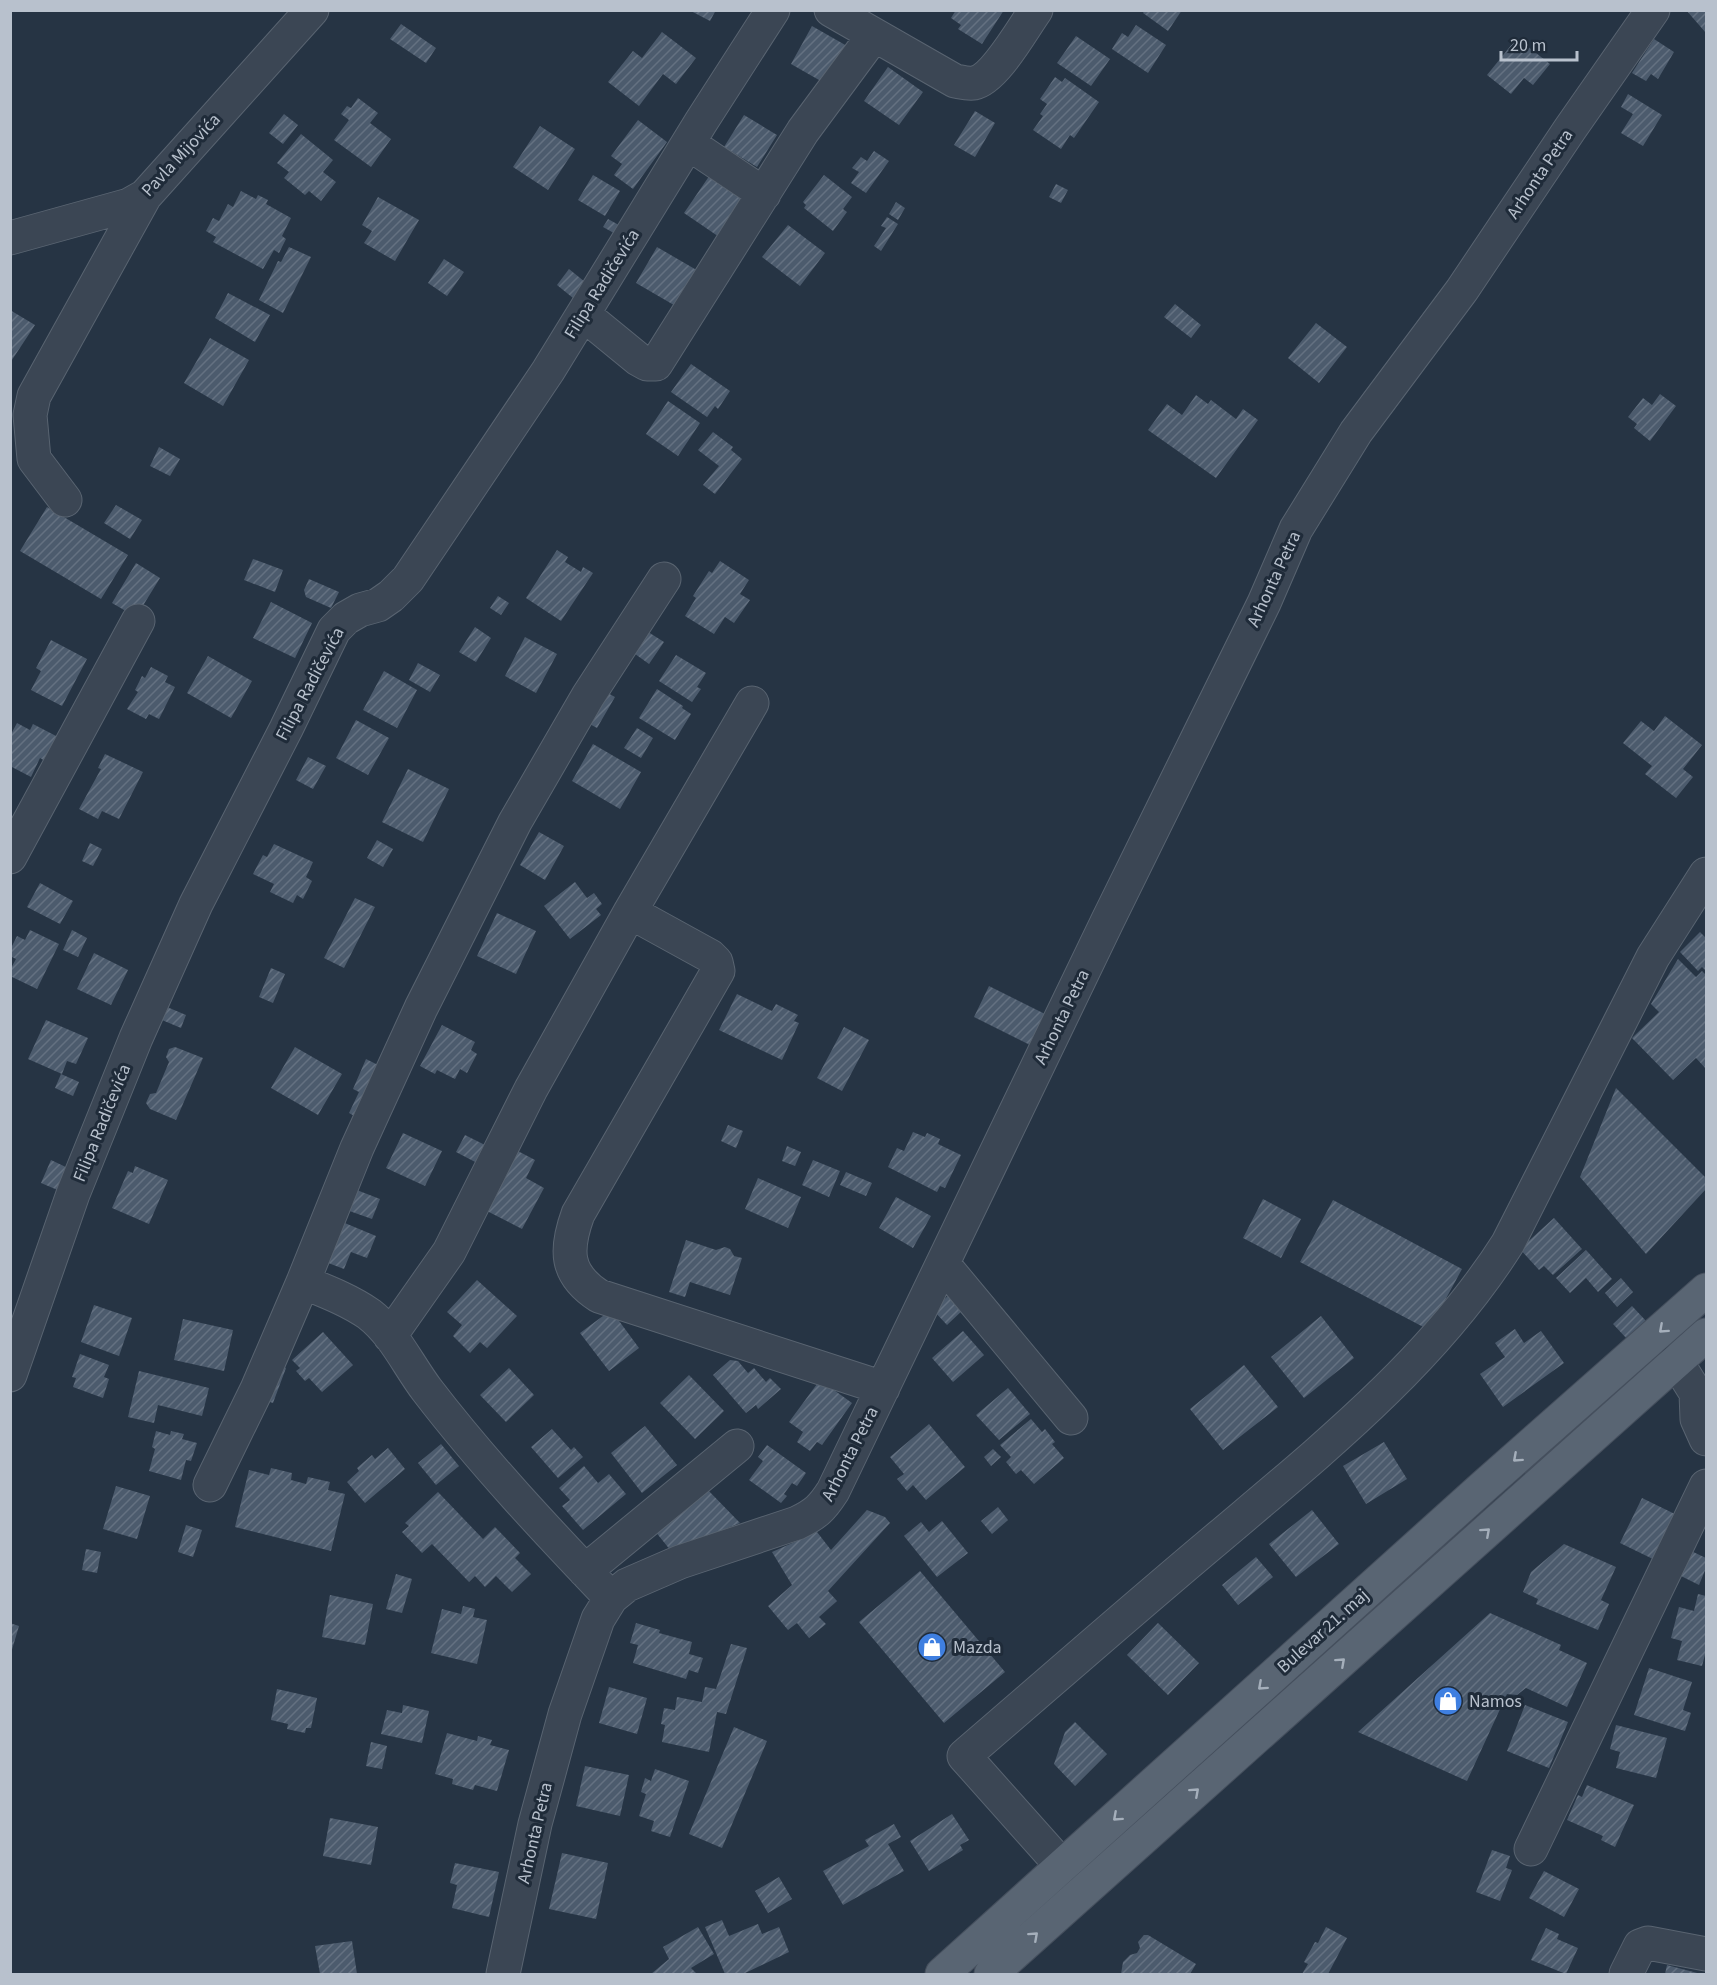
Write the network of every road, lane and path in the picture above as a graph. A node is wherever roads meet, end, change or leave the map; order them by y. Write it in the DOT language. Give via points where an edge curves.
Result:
graph roads {
  1 [pos="312,10"];
  2 [pos="773,10"];
  3 [pos="831,10"];
  4 [pos="1036,10"];
  5 [pos="1653,10"];
  6 [pos="874,34"];
  7 [pos="688,143"];
  8 [pos="764,194"];
  9 [pos="145,196"];
  10 [pos="10,238"];
  11 [pos="583,314"];
  12 [pos="65,500"];
  13 [pos="664,579"];
  14 [pos="138,621"];
  15 [pos="752,703"];
  16 [pos="12,848"];
  17 [pos="1707,874"];
  18 [pos="630,912"];
  19 [pos="943,1264"];
  20 [pos="303,1282"];
  21 [pos="1707,1290"];
  22 [pos="1707,1335"];
  23 [pos="390,1336"];
  24 [pos="1676,1361"];
  25 [pos="10,1375"];
  26 [pos="883,1388"];
  27 [pos="1701,1395"];
  28 [pos="1071,1418"];
  29 [pos="1707,1439"];
  30 [pos="737,1446"];
  31 [pos="210,1485"];
  32 [pos="1707,1486"];
  33 [pos="585,1571"];
  34 [pos="611,1598"];
  35 [pos="1531,1849"];
  36 [pos="1062,1866"];
  37 [pos="1707,1954"];
  38 [pos="503,1974"];
  39 [pos="942,1974"];
  40 [pos="991,1974"];
  41 [pos="1626,1974"];
  1 -- 9 [label="street, Pavla Mijovića"];
  2 -- 7 [label="street, Filipa Radičevića"];
  3 -- 6 [label="street"];
  4 -- 6 [label="street" via="992,72 975,83 955,81"];
  5 -- 19 [label="street, Arhonta Petra" via="1462,290 1356,432 1296,530"];
  6 -- 8 [label="street" via="803,131"];
  7 -- 8 [label="street"];
  7 -- 11 [label="street, Filipa Radičevića"];
  8 -- 11 [label="street" via="656,364 638,359"];
  9 -- 10 [label="street, Pavla Mijovića" via="129,205"];
  9 -- 12 [label="street" via="34,396 30,415 34,459"];
  11 -- 25 [label="street, Filipa Radičevića" via="408,579 392,596 346,618 334,630 196,904 136,1038 73,1194"];
  13 -- 20 [label="street" via="588,696 515,822 421,1008 357,1148"];
  14 -- 16 [label="street"];
  15 -- 18 [label="street"];
  17 -- 36 [label="street" via="1653,957 1508,1243 1463,1306 1392,1383 1311,1459 964,1756"];
  18 -- 23 [label="street" via="531,1089 449,1252"];
  18 -- 26 [label="street" via="710,956 718,971 578,1214 570,1245 570,1263 577,1278 599,1296"];
  19 -- 26 [label="street, Arhonta Petra"];
  19 -- 28 [label="street"];
  20 -- 23 [label="street" via="370,1315"];
  20 -- 31 [label="street"];
  21 -- 36 [label="main road, Bulevar 21. maj, one-way"];
  22 -- 24 [label="main road, Bulevar 21. maj"];
  23 -- 33 [label="street" via="427,1389"];
  24 -- 27 [label="street"];
  40 -- 24 [label="main road, Bulevar 21. maj, one-way"];
  26 -- 34 [label="street, Arhonta Petra" via="833,1491 814,1515 680,1562 627,1585"];
  27 -- 29 [label="street" via="1697,1419"];
  30 -- 33 [label="street"];
  32 -- 35 [label="street"];
  33 -- 34 [label="street"];
  34 -- 38 [label="street, Arhonta Petra" via="598,1619 565,1714 535,1824"];
  36 -- 39 [label="main road, Bulevar 21. maj"];
  37 -- 41 [label="street" via="1648,1943 1640,1946"];
}
